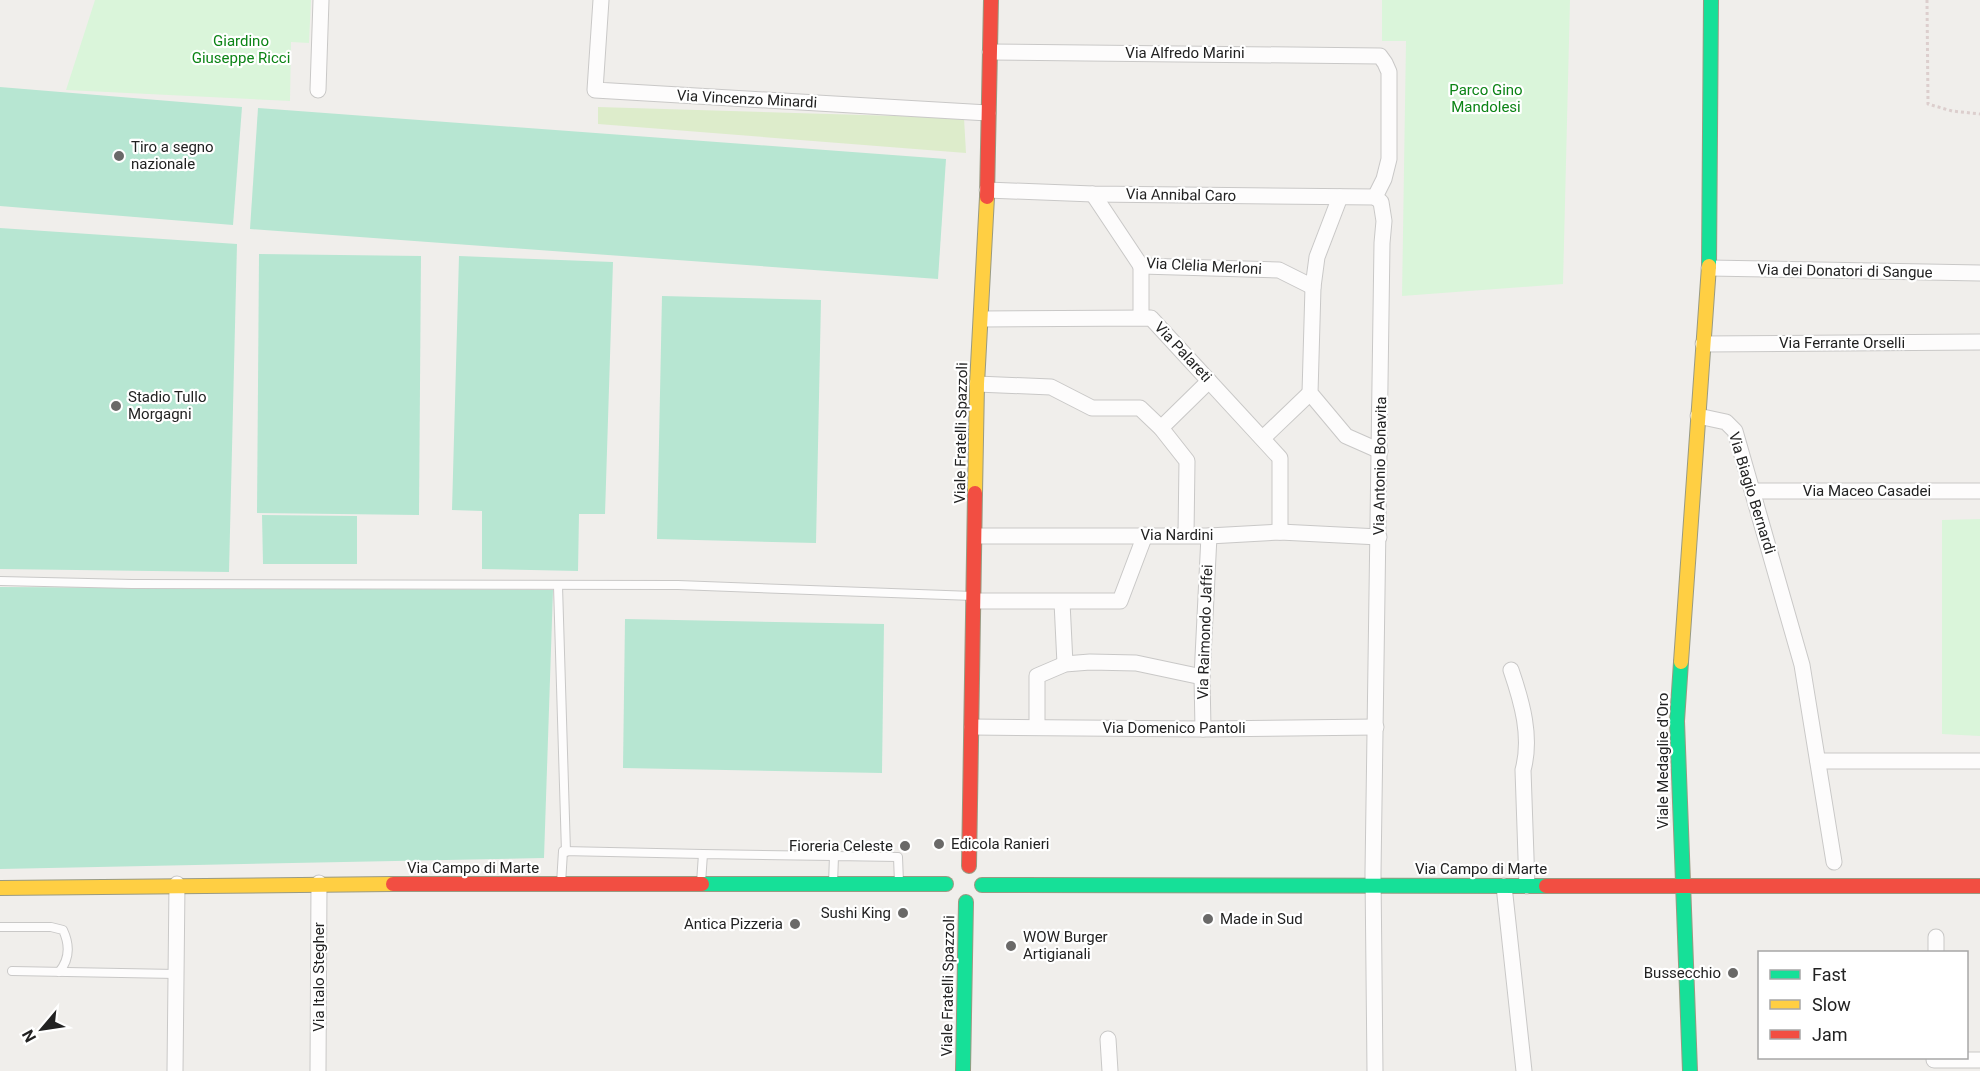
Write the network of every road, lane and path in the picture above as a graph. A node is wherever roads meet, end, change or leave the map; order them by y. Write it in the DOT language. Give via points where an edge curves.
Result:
graph roads {
  1 [pos="321,0"];
  2 [pos="601,0"];
  3 [pos="991,0"];
  4 [pos="1711,0"];
  5 [pos="1927,0"];
  6 [pos="990,52"];
  7 [pos="318,90"];
  8 [pos="988,113"];
  9 [pos="1980,114"];
  10 [pos="987,190"];
  11 [pos="1093,194"];
  12 [pos="1340,197"];
  13 [pos="1375,197"];
  14 [pos="1141,266"];
  15 [pos="1709,268"];
  16 [pos="1980,273"];
  17 [pos="1313,287"];
  18 [pos="1141,317"];
  19 [pos="982,319"];
  20 [pos="1980,342"];
  21 [pos="1703,344"];
  22 [pos="1209,381"];
  23 [pos="977,384"];
  24 [pos="1310,393"];
  25 [pos="1698,416"];
  26 [pos="1161,428"];
  27 [pos="1263,438"];
  28 [pos="1380,451"];
  29 [pos="1980,491"];
  30 [pos="1753,492"];
  31 [pos="1280,532"];
  32 [pos="1145,535"];
  33 [pos="1186,535"];
  34 [pos="1209,536"];
  35 [pos="976,537"];
  36 [pos="1378,537"];
  37 [pos="0,581"];
  38 [pos="558,585"];
  39 [pos="974,598"];
  40 [pos="1062,602"];
  41 [pos="1065,664"];
  42 [pos="1510,670"];
  43 [pos="1202,677"];
  44 [pos="972,726"];
  45 [pos="1036,727"];
  46 [pos="1376,727"];
  47 [pos="1203,729"];
  48 [pos="1818,761"];
  49 [pos="1980,761"];
  50 [pos="566,852"];
  51 [pos="703,854"];
  52 [pos="834,856"];
  53 [pos="1834,862"];
  54 [pos="969,866"];
  55 [pos="319,883"];
  56 [pos="177,884"];
  57 [pos="561,885"];
  58 [pos="701,885"];
  59 [pos="833,885"];
  60 [pos="900,885"];
  61 [pos="946,885"];
  62 [pos="982,885"];
  63 [pos="1374,885"];
  64 [pos="1682,885"];
  65 [pos="1504,886"];
  66 [pos="1527,886"];
  67 [pos="1980,886"];
  68 [pos="0,888"];
  69 [pos="966,902"];
  70 [pos="0,927"];
  71 [pos="12,971"];
  72 [pos="59,972"];
  73 [pos="176,974"];
  74 [pos="1108,1039"];
  75 [pos="1980,1060"];
  76 [pos="1934,1063"];
  77 [pos="175,1071"];
  78 [pos="318,1071"];
  79 [pos="963,1071"];
  80 [pos="1110,1071"];
  81 [pos="1375,1071"];
  82 [pos="1524,1071"];
  83 [pos="1690,1071"];
  1 -- 7 [label="street"];
  2 -- 8 [label="street, Via Vincenzo Minardi" via="595,90"];
  3 -- 6 [label="street, Viale Fratelli Spazzoli"];
  4 -- 15 [label="street"];
  5 -- 9 [label="path" via="1928,104"];
  6 -- 8 [label="street, Viale Fratelli Spazzoli"];
  6 -- 13 [label="street, Via Alfredo Marini" via="1380,56 1389,72 1390,145 1387,170"];
  8 -- 10 [label="street, Viale Fratelli Spazzoli"];
  10 -- 11 [label="street, Via Annibal Caro"];
  10 -- 19 [label="street, Viale Fratelli Spazzoli"];
  11 -- 12 [label="street, Via Annibal Caro"];
  11 -- 14 [label="street, Via Clelia Merloni"];
  12 -- 13 [label="street, Via Annibal Caro"];
  12 -- 17 [label="street" via="1317,257"];
  13 -- 28 [label="street, Via Antonio Bonavita" via="1382,202 1384,221"];
  14 -- 17 [label="street, Via Clelia Merloni" via="1279,270"];
  14 -- 18 [label="street"];
  15 -- 16 [label="street, Via dei Donatori di Sangue"];
  15 -- 21 [label="street"];
  17 -- 24 [label="street"];
  18 -- 19 [label="street, Via Palareti"];
  18 -- 22 [label="street, Via Palareti" via="1152,318"];
  19 -- 23 [label="street, Viale Fratelli Spazzoli"];
  20 -- 21 [label="street, Via Ferrante Orselli"];
  21 -- 25 [label="street"];
  22 -- 26 [label="street"];
  22 -- 27 [label="street, Via Palareti"];
  23 -- 26 [label="street" via="1051,387 1092,408 1140,408"];
  23 -- 35 [label="street, Viale Fratelli Spazzoli"];
  24 -- 27 [label="street"];
  24 -- 28 [label="street" via="1346,436"];
  25 -- 30 [label="street, Via Biagio Bernardi" via="1731,425"];
  25 -- 64 [label="street, Viale Medaglie d'Oro" via="1677,721"];
  26 -- 33 [label="street" via="1187,461"];
  27 -- 31 [label="street, Via Palareti" via="1280,458"];
  28 -- 36 [label="street, Via Antonio Bonavita"];
  29 -- 30 [label="street, Via Maceo Casadei"];
  30 -- 48 [label="street, Via Biagio Bernardi" via="1802,665"];
  31 -- 34 [label="street, Via Nardini"];
  31 -- 36 [label="street, Via Nardini"];
  32 -- 33 [label="street, Via Nardini"];
  32 -- 35 [label="street, Via Nardini"];
  32 -- 40 [label="street" via="1120,601"];
  33 -- 34 [label="street, Via Nardini"];
  34 -- 43 [label="street, Via Raimondo Jaffei"];
  35 -- 39 [label="street, Viale Fratelli Spazzoli"];
  36 -- 46 [label="street, Via Antonio Bonavita"];
  37 -- 38 [label="lane"];
  38 -- 39 [label="lane" via="678,585"];
  38 -- 50 [label="lane"];
  39 -- 40 [label="street"];
  39 -- 44 [label="street, Viale Fratelli Spazzoli"];
  40 -- 41 [label="street"];
  41 -- 43 [label="street" via="1136,663"];
  41 -- 45 [label="street" via="1037,676"];
  42 -- 66 [label="street" via="1522,707 1527,752 1523,770"];
  43 -- 47 [label="street, Via Raimondo Jaffei"];
  44 -- 45 [label="street, Via Domenico Pantoli"];
  44 -- 54 [label="street, Viale Fratelli Spazzoli"];
  45 -- 47 [label="street, Via Domenico Pantoli"];
  46 -- 47 [label="street, Via Domenico Pantoli"];
  46 -- 63 [label="street, Via Antonio Bonavita"];
  48 -- 49 [label="street"];
  48 -- 53 [label="street, Via Biagio Bernardi"];
  50 -- 51 [label="lane"];
  50 -- 57 [label="lane" via="563,851"];
  51 -- 52 [label="lane"];
  51 -- 58 [label="lane"];
  52 -- 59 [label="lane"];
  52 -- 60 [label="lane" via="898,857"];
  54 -- 61 [label="street" via="953,870"];
  54 -- 62 [label="street" via="979,873"];
  55 -- 56 [label="street, Via Campo di Marte"];
  55 -- 57 [label="street, Via Campo di Marte"];
  55 -- 78 [label="street, Via Italo Stegher"];
  56 -- 68 [label="street, Via Campo di Marte"];
  56 -- 73 [label="street"];
  57 -- 58 [label="street, Via Campo di Marte"];
  58 -- 59 [label="street, Via Campo di Marte"];
  59 -- 60 [label="street, Via Campo di Marte"];
  60 -- 61 [label="street, Via Campo di Marte"];
  61 -- 69 [label="street" via="951,896"];
  62 -- 63 [label="street, Via Campo di Marte"];
  62 -- 69 [label="street" via="978,895"];
  63 -- 65 [label="street, Via Campo di Marte"];
  63 -- 81 [label="street, Via Antonio Bonavita"];
  64 -- 66 [label="street, Via Campo di Marte"];
  64 -- 67 [label="street, Via Campo di Marte"];
  64 -- 83 [label="street, Viale Medaglie d'Oro"];
  65 -- 66 [label="street, Via Campo di Marte"];
  65 -- 82 [label="street"];
  69 -- 79 [label="street, Viale Fratelli Spazzoli"];
  70 -- 72 [label="lane" via="63,930 68,941 67,962"];
  71 -- 72 [label="lane"];
  72 -- 73 [label="lane"];
  73 -- 77 [label="street"];
  74 -- 80 [label="street"];
  75 -- 76 [label="street"];
}
